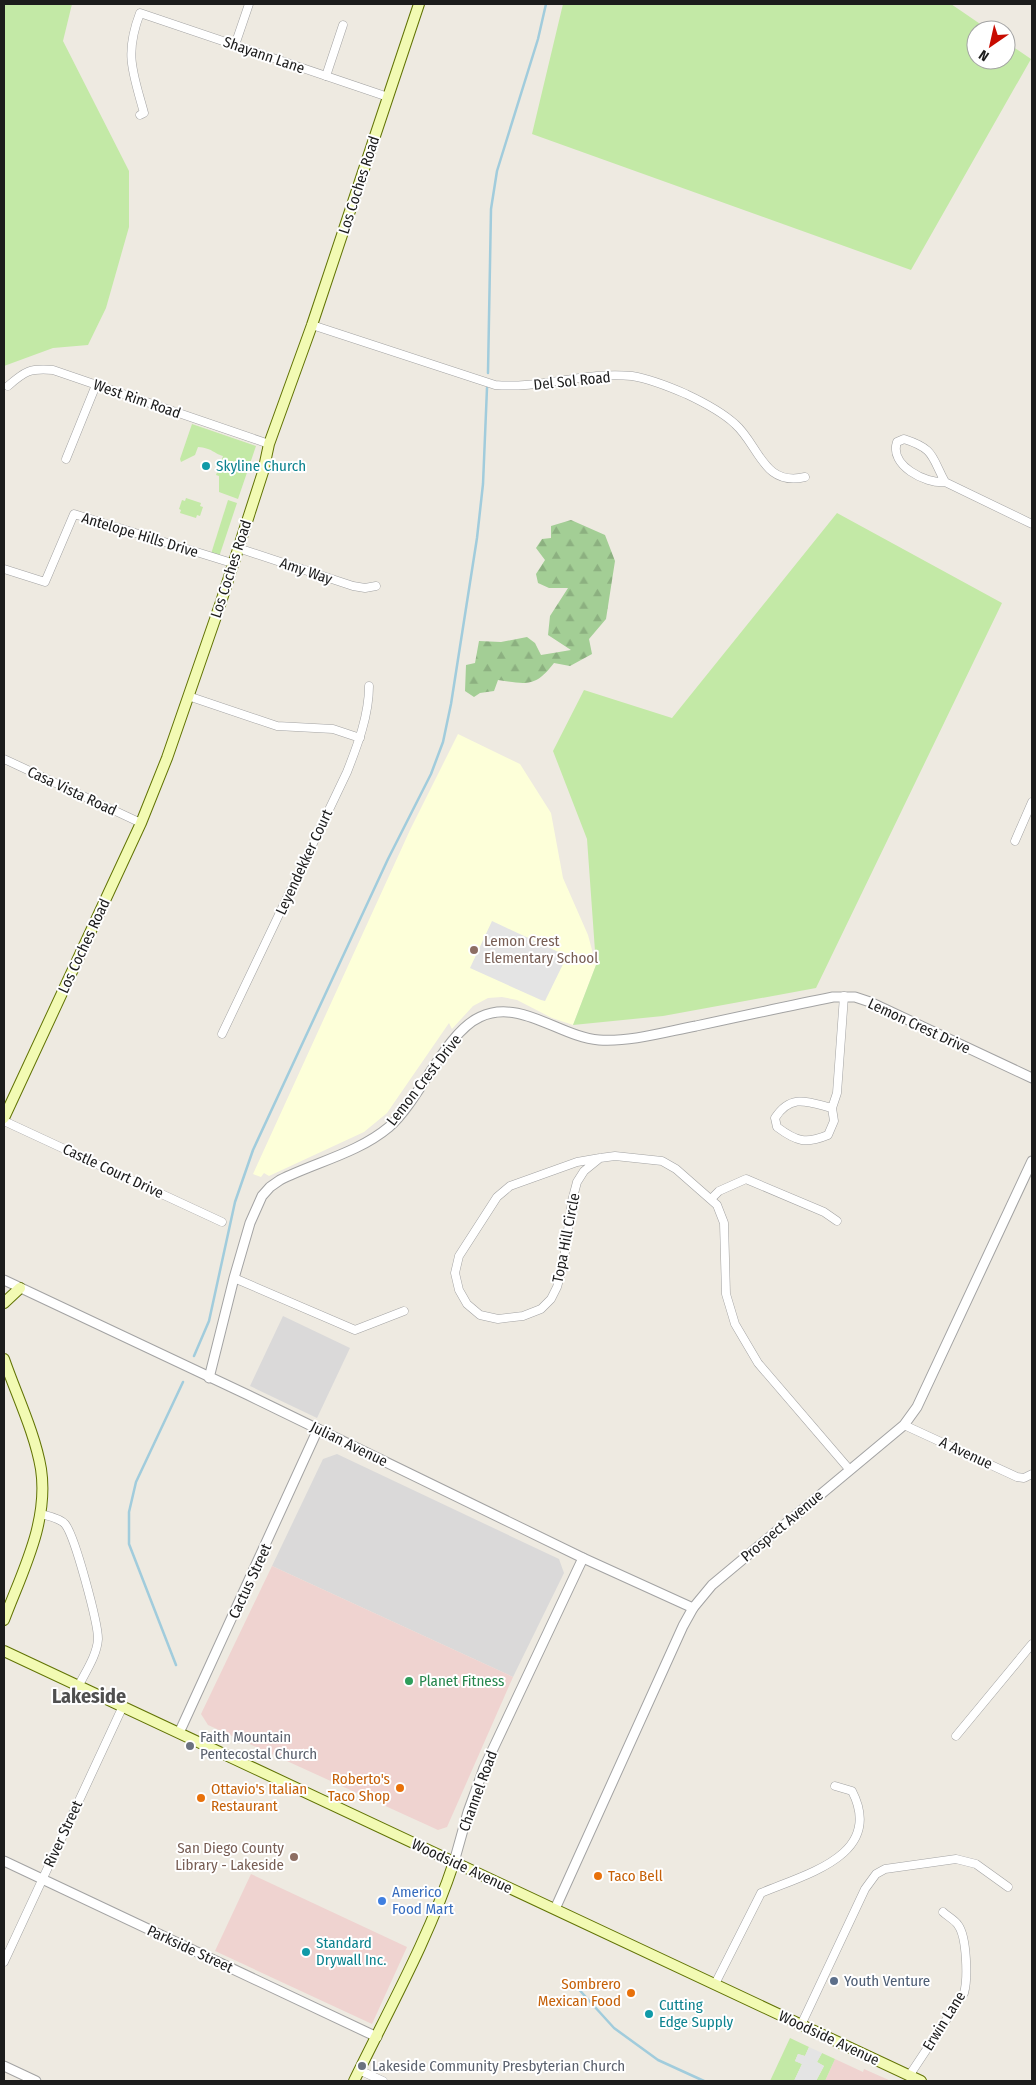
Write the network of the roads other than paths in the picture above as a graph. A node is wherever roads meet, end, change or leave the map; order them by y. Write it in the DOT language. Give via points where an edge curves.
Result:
graph roads {
  1 [pos="249,4"];
  2 [pos="419,4"];
  3 [pos="343,25"];
  4 [pos="235,45"];
  5 [pos="326,76"];
  6 [pos="388,97"];
  7 [pos="140,114"];
  8 [pos="312,325"];
  9 [pos="96,384"];
  10 [pos="8,386"];
  11 [pos="269,444"];
  12 [pos="66,459"];
  13 [pos="805,477"];
  14 [pos="945,482"];
  15 [pos="1032,524"];
  16 [pos="238,548"];
  17 [pos="232,563"];
  18 [pos="4,569"];
  19 [pos="376,586"];
  20 [pos="369,686"];
  21 [pos="188,696"];
  22 [pos="360,738"];
  23 [pos="4,759"];
  24 [pos="1032,802"];
  25 [pos="141,823"];
  26 [pos="1015,841"];
  27 [pos="844,996"];
  28 [pos="222,1034"];
  29 [pos="1032,1078"];
  30 [pos="832,1108"];
  31 [pos="4,1120"];
  32 [pos="600,1158"];
  33 [pos="1032,1161"];
  34 [pos="711,1199"];
  35 [pos="837,1221"];
  36 [pos="222,1222"];
  37 [pos="234,1278"];
  38 [pos="4,1280"];
  39 [pos="20,1288"];
  40 [pos="4,1303"];
  41 [pos="404,1311"];
  42 [pos="4,1360"];
  43 [pos="209,1378"];
  44 [pos="904,1425"];
  45 [pos="318,1429"];
  46 [pos="849,1469"];
  47 [pos="1031,1477"];
  48 [pos="41,1514"];
  49 [pos="583,1558"];
  50 [pos="693,1608"];
  51 [pos="4,1620"];
  52 [pos="1032,1644"];
  53 [pos="4,1651"];
  54 [pos="79,1685"];
  55 [pos="123,1706"];
  56 [pos="179,1732"];
  57 [pos="956,1736"];
  58 [pos="835,1786"];
  59 [pos="4,1861"];
  60 [pos="454,1862"];
  61 [pos="42,1879"];
  62 [pos="1008,1887"];
  63 [pos="554,1909"];
  64 [pos="943,1912"];
  65 [pos="4,1962"];
  66 [pos="716,1984"];
  67 [pos="800,2025"];
  68 [pos="377,2037"];
  69 [pos="4,2066"];
  70 [pos="359,2070"];
  71 [pos="909,2076"];
  72 [pos="36,2081"];
  73 [pos="354,2081"];
  74 [pos="383,2081"];
  75 [pos="921,2081"];
  1 -- 4 [label="street"];
  2 -- 6 [label="main road, Los Coches Road"];
  3 -- 5 [label="street"];
  4 -- 5 [label="street, Shayann Lane"];
  4 -- 7 [label="street, Shayann Lane" via="140,13 132,34 130,52 144,113"];
  5 -- 6 [label="street, Shayann Lane"];
  6 -- 8 [label="main road, Los Coches Road"];
  8 -- 11 [label="main road, Los Coches Road"];
  8 -- 13 [label="street, Del Sol Road" via="495,385 524,386 602,376 644,379 687,395 729,418 746,435 770,470 792,478"];
  9 -- 10 [label="street, West Rim Road" via="53,370 38,369 25,372"];
  9 -- 11 [label="street, West Rim Road"];
  9 -- 12 [label="street"];
  11 -- 16 [label="main road, Los Coches Road" via="261,480"];
  14 -- 14 [label="street" via="936,461 923,446 904,438 897,442 896,456 901,464 928,480"];
  14 -- 15 [label="street"];
  16 -- 17 [label="main road, Los Coches Road"];
  16 -- 19 [label="street, Amy Way" via="353,586"];
  17 -- 18 [label="street, Antelope Hills Drive" via="74,514 46,582"];
  17 -- 21 [label="main road, Los Coches Road"];
  20 -- 22 [label="street, Leyendekker Court" via="369,705"];
  21 -- 22 [label="street" via="277,726 333,729"];
  21 -- 25 [label="main road, Los Coches Road"];
  22 -- 28 [label="street, Leyendekker Court" via="348,772"];
  23 -- 25 [label="street, Casa Vista Road"];
  24 -- 26 [label="street"];
  25 -- 31 [label="main road, Los Coches Road"];
  27 -- 29 [label="street, Lemon Crest Drive" via="870,1002"];
  27 -- 30 [label="street" via="837,1093"];
  27 -- 37 [label="street, Lemon Crest Drive" via="656,1034 607,1040 576,1035 518,1013 494,1012 480,1017 460,1032 389,1127 362,1145 304,1168 270,1188 250,1222"];
  30 -- 30 [label="street" via="834,1121 828,1135 813,1141 799,1140 777,1127 775,1118 791,1102 802,1100"];
  31 -- 36 [label="street, Castle Court Drive"];
  32 -- 32 [label="street, Topa Hill Circle" via="577,1162 510,1186 497,1196 459,1256 455,1272 459,1290 467,1304 480,1315 498,1319 523,1316 541,1309 551,1299 563,1266 577,1182 584,1171"];
  32 -- 34 [label="street, Topa Hill Circle" via="615,1156 662,1161"];
  33 -- 44 [label="street, Prospect Avenue" via="917,1407"];
  34 -- 35 [label="street" via="718,1191 746,1178 824,1212"];
  34 -- 46 [label="street, Topa Hill Circle" via="724,1223 726,1294 736,1324 758,1363"];
  37 -- 41 [label="street" via="355,1330"];
  37 -- 43 [label="street, Lemon Crest Drive"];
  38 -- 39 [label="street, Julian Avenue"];
  39 -- 40 [label="main road"];
  39 -- 43 [label="street, Julian Avenue"];
  42 -- 48 [label="main road" via="37,1453 43,1494"];
  43 -- 45 [label="street, Julian Avenue"];
  44 -- 46 [label="street, Prospect Avenue"];
  44 -- 47 [label="street, A Avenue" via="1017,1477"];
  45 -- 49 [label="street, Julian Avenue"];
  45 -- 56 [label="street, Cactus Street"];
  46 -- 50 [label="street, Prospect Avenue" via="712,1584"];
  48 -- 51 [label="main road" via="36,1538"];
  48 -- 54 [label="street" via="64,1522 70,1531 90,1596 98,1638"];
  49 -- 50 [label="street, Julian Avenue"];
  49 -- 60 [label="street, Channel Road" via="484,1768"];
  50 -- 63 [label="street, Prospect Avenue"];
  52 -- 57 [label="street"];
  53 -- 54 [label="main road, Woodside Avenue"];
  54 -- 55 [label="main road, Woodside Avenue"];
  55 -- 56 [label="main road, Woodside Avenue"];
  55 -- 61 [label="street, River Street"];
  56 -- 60 [label="main road, Woodside Avenue"];
  58 -- 66 [label="street" via="852,1791 860,1806 861,1825 847,1852 829,1865 761,1893"];
  59 -- 61 [label="street, Parkside Street"];
  60 -- 63 [label="main road, Woodside Avenue"];
  60 -- 68 [label="main road, Channel Road"];
  61 -- 65 [label="street, River Street"];
  61 -- 68 [label="street, Parkside Street"];
  62 -- 67 [label="street" via="976,1864 956,1858 885,1869 876,1874 865,1888"];
  63 -- 66 [label="main road, Woodside Avenue"];
  64 -- 71 [label="street, Erwin Lane" via="959,1925 967,1960 967,1983 964,1993"];
  66 -- 67 [label="main road, Woodside Avenue"];
  67 -- 71 [label="main road, Woodside Avenue"];
  68 -- 70 [label="main road, Channel Road"];
  69 -- 72 [label="street"];
  70 -- 73 [label="main road, Channel Road"];
  70 -- 74 [label="street"];
  71 -- 75 [label="main road, Woodside Avenue"];
}
